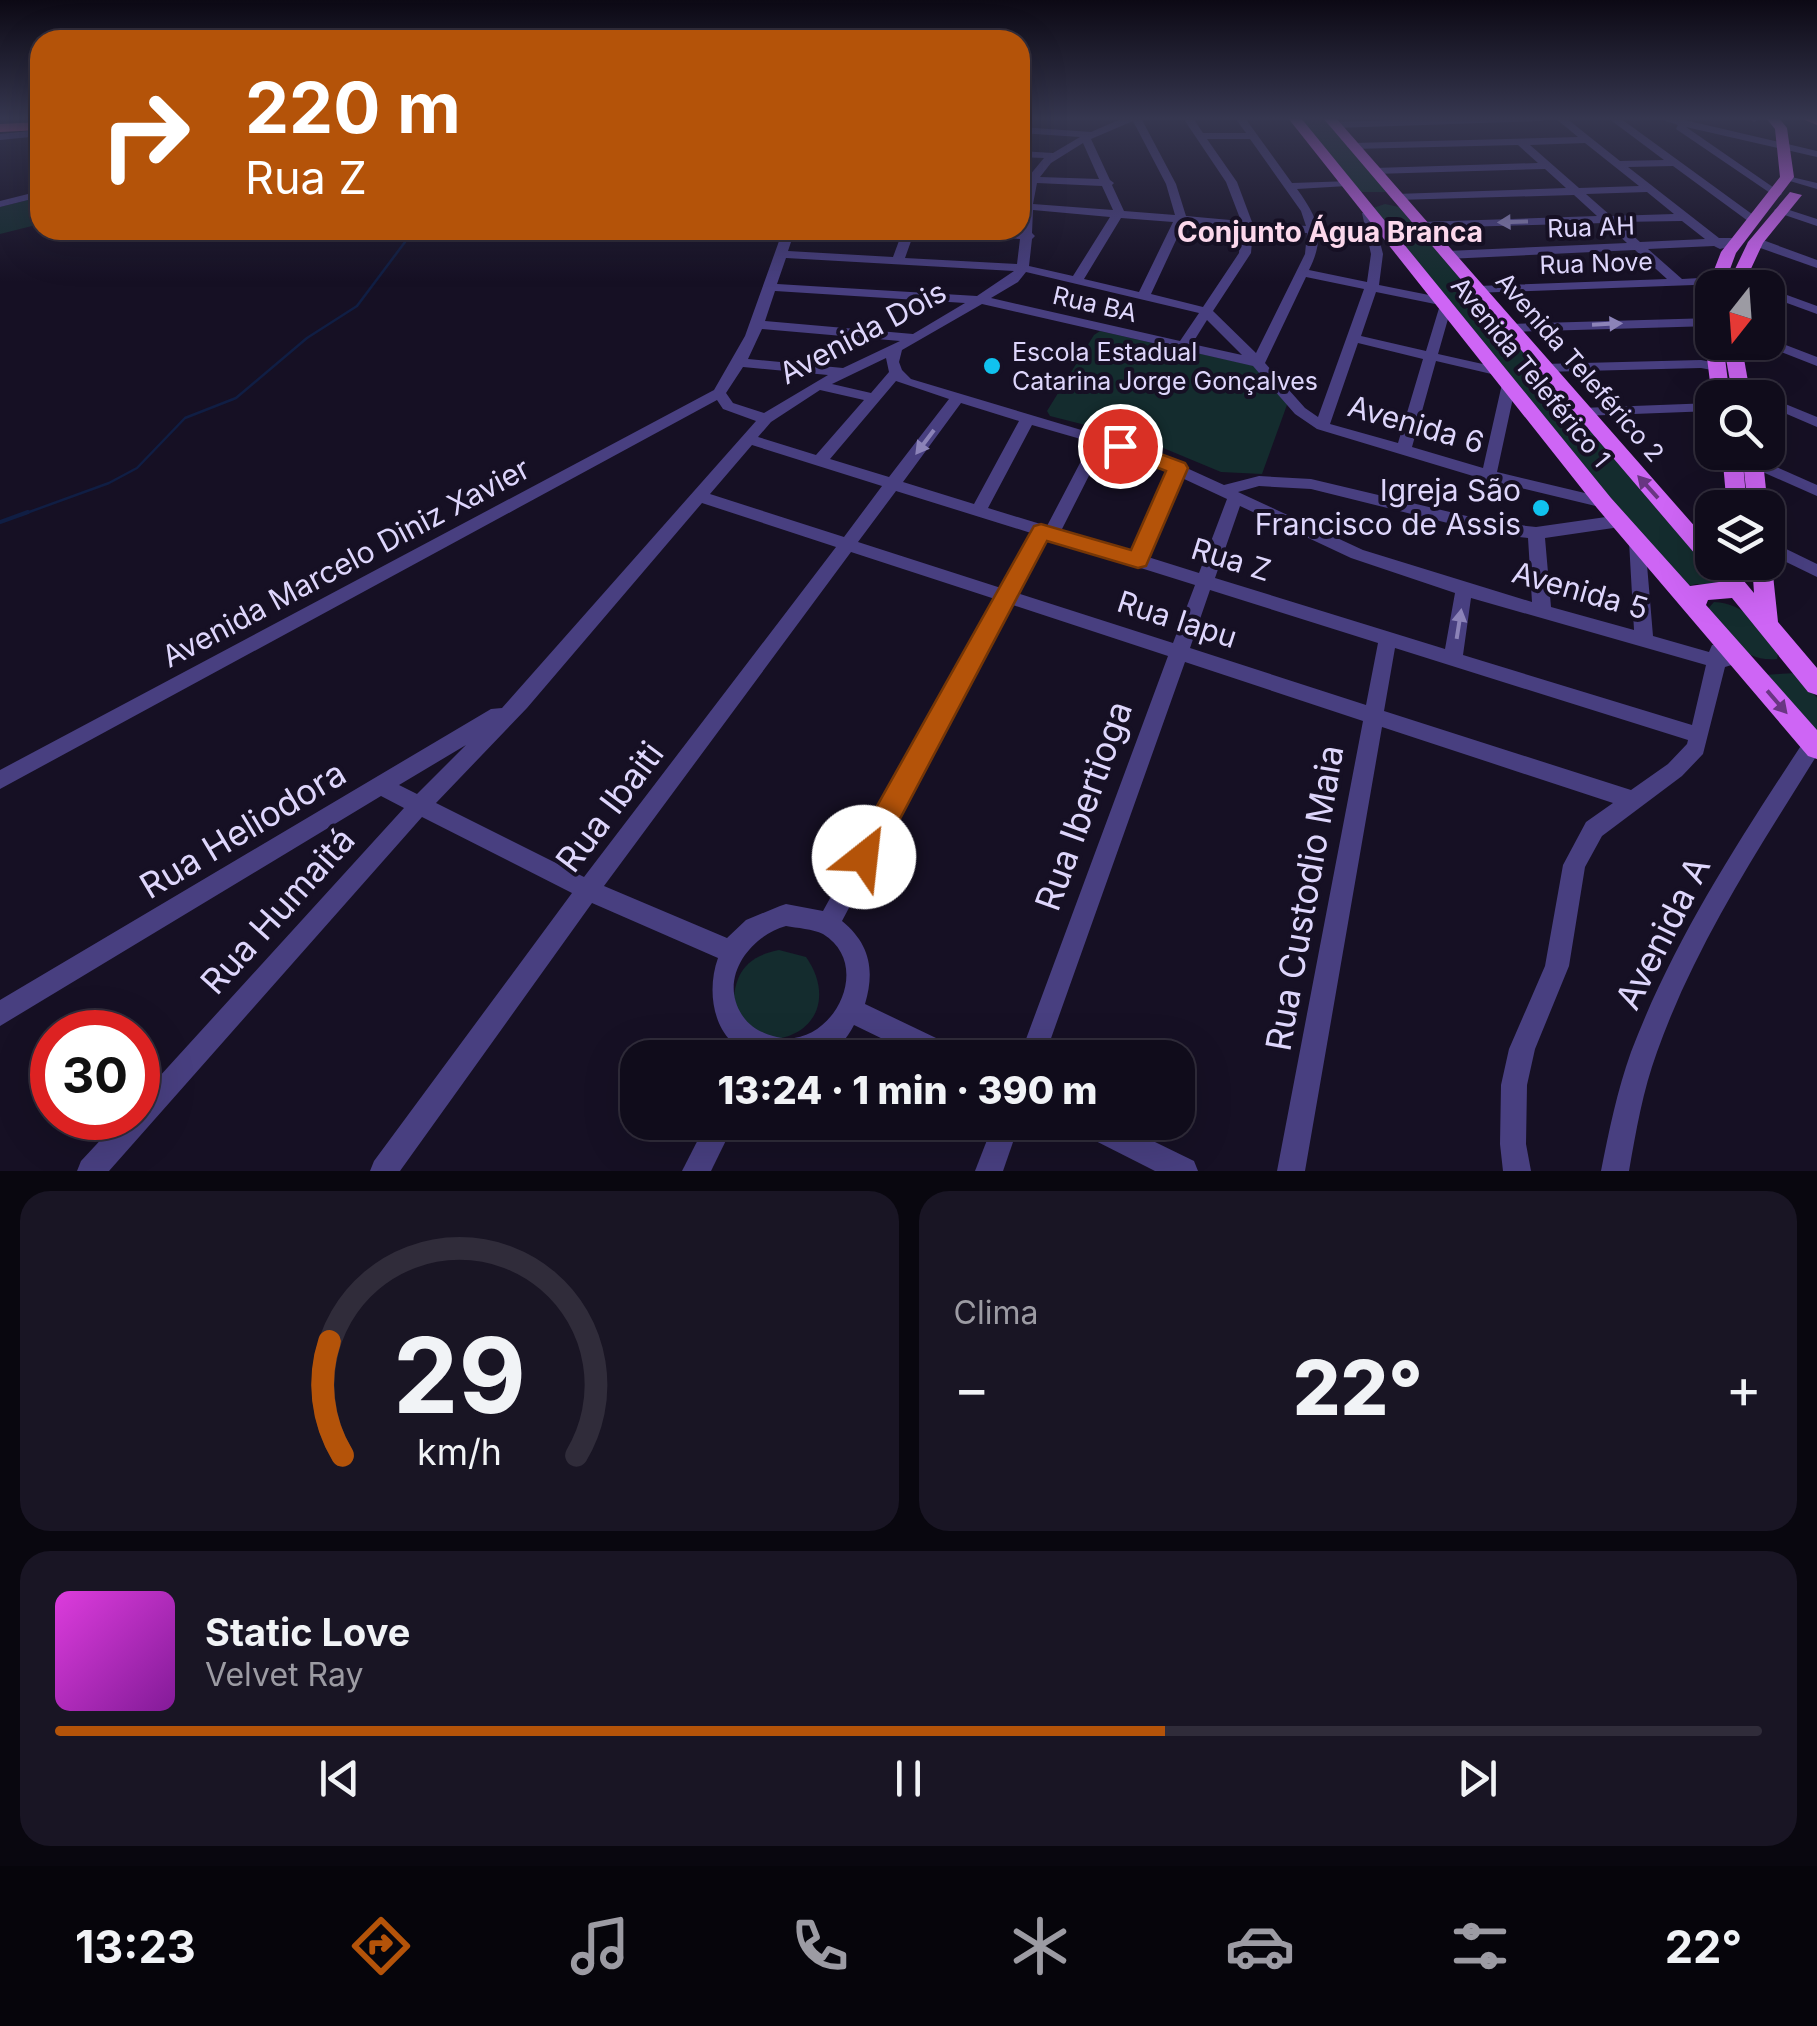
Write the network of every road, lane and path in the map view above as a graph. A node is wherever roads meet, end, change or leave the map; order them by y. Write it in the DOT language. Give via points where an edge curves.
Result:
graph roads {
  1 [pos="1105,173"];
  2 [pos="1165,173"];
  3 [pos="1222,173"];
  4 [pos="1279,173"];
  5 [pos="1337,173"];
  6 [pos="1375,173"];
  7 [pos="1554,173"];
  8 [pos="1630,173"];
  9 [pos="1688,173"];
  10 [pos="1745,173"];
  11 [pos="1030,180"];
  12 [pos="1109,182"];
  13 [pos="1802,182"];
  14 [pos="1289,186"];
  15 [pos="1650,188"];
  16 [pos="1575,191"];
  17 [pos="1776,194"];
  18 [pos="30,196"];
  19 [pos="1358,199"];
  20 [pos="1400,201"];
  21 [pos="0,204"];
  22 [pos="1030,206"];
  23 [pos="1780,210"];
  24 [pos="1119,212"];
  25 [pos="1756,214"];
  26 [pos="1182,217"];
  27 [pos="1685,217"];
  28 [pos="1606,219"];
  29 [pos="1817,223"];
  30 [pos="1249,224"];
  31 [pos="1420,225"];
  32 [pos="1312,230"];
  33 [pos="1381,239"];
  34 [pos="785,240"];
  35 [pos="905,240"];
  36 [pos="1028,240"];
  37 [pos="1756,242"];
  38 [pos="1728,245"];
  39 [pos="1638,247"];
  40 [pos="780,254"];
  41 [pos="1447,255"];
  42 [pos="898,260"];
  43 [pos="1817,264"];
  44 [pos="1023,268"];
  45 [pos="1720,270"];
  46 [pos="1743,270"];
  47 [pos="1300,272"];
  48 [pos="1077,280"];
  49 [pos="1678,282"];
  50 [pos="1695,283"];
  51 [pos="769,287"];
  52 [pos="1370,288"];
  53 [pos="1478,290"];
  54 [pos="1144,295"];
  55 [pos="1785,298"];
  56 [pos="981,300"];
  57 [pos="1445,304"];
  58 [pos="1817,310"];
  59 [pos="1205,312"];
  60 [pos="1695,323"];
  61 [pos="755,324"];
  62 [pos="1510,328"];
  63 [pos="916,338"];
  64 [pos="1352,338"];
  65 [pos="897,347"];
  66 [pos="1183,348"];
  67 [pos="1785,349"];
  68 [pos="1428,356"];
  69 [pos="1716,360"];
  70 [pos="739,362"];
  71 [pos="1817,362"];
  72 [pos="1258,363"];
  73 [pos="1717,367"];
  74 [pos="1544,368"];
  75 [pos="844,372"];
  76 [pos="895,374"];
  77 [pos="1504,378"];
  78 [pos="1719,380"];
  79 [pos="818,384"];
  80 [pos="719,393"];
  81 [pos="873,398"];
  82 [pos="958,398"];
  83 [pos="1504,404"];
  84 [pos="1526,406"];
  85 [pos="1695,407"];
  86 [pos="1785,408"];
  87 [pos="1582,412"];
  88 [pos="1028,418"];
  89 [pos="766,419"];
  90 [pos="1817,422"];
  91 [pos="1322,426"];
  92 [pos="748,439"];
  93 [pos="1100,439"];
  94 [pos="1403,451"];
  95 [pos="819,462"];
  96 [pos="1178,468"];
  97 [pos="1778,470"];
  98 [pos="1489,475"];
  99 [pos="892,486"];
  100 [pos="1817,490"];
  101 [pos="1228,494"];
  102 [pos="702,498"];
  103 [pos="1604,503"];
  104 [pos="978,512"];
  105 [pos="1620,522"];
  106 [pos="1046,533"];
  107 [pos="1536,533"];
  108 [pos="1695,540"];
  109 [pos="1637,542"];
  110 [pos="849,544"];
  111 [pos="1785,555"];
  112 [pos="1138,560"];
  113 [pos="1817,571"];
  114 [pos="1205,580"];
  115 [pos="1729,580"];
  116 [pos="1738,580"];
  117 [pos="1764,580"];
  118 [pos="1464,589"];
  119 [pos="1736,589"];
  120 [pos="1006,596"];
  121 [pos="1694,608"];
  122 [pos="1542,610"];
  123 [pos="1766,625"];
  124 [pos="1388,638"];
  125 [pos="1644,641"];
  126 [pos="1180,652"];
  127 [pos="1725,652"];
  128 [pos="1792,656"];
  129 [pos="1453,659"];
  130 [pos="1817,664"];
  131 [pos="1817,686"];
  132 [pos="520,702"];
  133 [pos="1374,717"];
  134 [pos="1697,736"];
  135 [pos="1815,746"];
  136 [pos="0,780"];
  137 [pos="380,786"];
  138 [pos="1632,800"];
  139 [pos="420,805"];
  140 [pos="588,890"];
  141 [pos="829,922"];
  142 [pos="732,952"];
  143 [pos="852,1012"];
  144 [pos="0,1014"];
  145 [pos="747,1040"];
  146 [pos="823,1040"];
  147 [pos="912,1040"];
  148 [pos="1038,1040"];
  149 [pos="712,1140"];
  150 [pos="1000,1140"];
  151 [pos="1121,1140"];
  152 [pos="91,1171"];
  153 [pos="384,1171"];
  154 [pos="696,1171"];
  155 [pos="989,1171"];
  156 [pos="1184,1171"];
  157 [pos="1291,1171"];
  158 [pos="1517,1171"];
  159 [pos="1615,1171"];
  1 -- 12 [label="street"];
  2 -- 26 [label="street"];
  3 -- 30 [label="street"];
  4 -- 14 [label="street"];
  5 -- 19 [label="main road, Avenida Teleférico 1"];
  6 -- 20 [label="main road, Avenida Teleférico 2"];
  7 -- 16 [label="street"];
  8 -- 15 [label="street"];
  9 -- 25 [label="street"];
  10 -- 17 [label="street"];
  11 -- 12 [label="street"];
  12 -- 24 [label="street"];
  13 -- 17 [label="main road"];
  13 -- 23 [label="main road"];
  14 -- 19 [label="street"];
  14 -- 32 [label="street"];
  15 -- 16 [label="street"];
  15 -- 27 [label="street"];
  16 -- 20 [label="street"];
  16 -- 28 [label="street"];
  17 -- 25 [label="main road"];
  18 -- 21 [label="street"];
  19 -- 20 [label="main road"];
  19 -- 33 [label="main road, Avenida Teleférico 1"];
  20 -- 31 [label="main road, Avenida Teleférico 2"];
  22 -- 24 [label="street"];
  23 -- 29 [label="street"];
  23 -- 37 [label="main road"];
  24 -- 26 [label="street"];
  24 -- 48 [label="street"];
  25 -- 38 [label="main road"];
  26 -- 30 [label="street"];
  26 -- 54 [label="street"];
  27 -- 28 [label="street"];
  27 -- 38 [label="street"];
  28 -- 31 [label="street, one-way"];
  28 -- 39 [label="street"];
  30 -- 32 [label="street"];
  30 -- 59 [label="street" via="1245,252"];
  31 -- 41 [label="main road, Avenida Teleférico 2"];
  32 -- 47 [label="street" via="1311,254"];
  33 -- 52 [label="street"];
  33 -- 57 [label="main road, Avenida Teleférico 1"];
  34 -- 40 [label="street"];
  35 -- 42 [label="street"];
  36 -- 44 [label="street"];
  37 -- 43 [label="street"];
  37 -- 46 [label="main road"];
  38 -- 39 [label="street, Rua AH"];
  38 -- 45 [label="main road"];
  39 -- 41 [label="street, Rua AH"];
  39 -- 49 [label="street"];
  40 -- 42 [label="street, Avenida 6"];
  40 -- 51 [label="street"];
  41 -- 53 [label="main road, Avenida Teleférico 2"];
  42 -- 44 [label="street, Avenida 6"];
  44 -- 48 [label="street, Avenida 6"];
  44 -- 56 [label="street, Avenida Dois"];
  47 -- 52 [label="street"];
  47 -- 72 [label="street"];
  48 -- 54 [label="street, Avenida 6"];
  49 -- 50 [label="street, Rua Nove"];
  49 -- 53 [label="street, Rua Nove"];
  51 -- 56 [label="street, Rua BA"];
  51 -- 61 [label="street"];
  52 -- 57 [label="street"];
  52 -- 64 [label="street"];
  53 -- 62 [label="main road, Avenida Teleférico 2"];
  54 -- 59 [label="street, Avenida 6"];
  55 -- 58 [label="street"];
  56 -- 63 [label="street, Avenida Dois"];
  56 -- 66 [label="street, Rua BA"];
  57 -- 68 [label="street"];
  57 -- 77 [label="main road, Avenida Teleférico 1"];
  59 -- 66 [label="street"];
  59 -- 72 [label="street, Avenida 6"];
  62 -- 60 [label="street, one-way"];
  61 -- 63 [label="street"];
  61 -- 70 [label="street"];
  62 -- 74 [label="main road, Avenida Teleférico 2"];
  63 -- 65 [label="street, Avenida Dois"];
  64 -- 68 [label="street"];
  64 -- 91 [label="street"];
  65 -- 75 [label="street, Avenida Dois"];
  65 -- 76 [label="street"];
  66 -- 72 [label="street, Rua BA"];
  67 -- 71 [label="street"];
  68 -- 77 [label="street"];
  68 -- 94 [label="street"];
  69 -- 73 [label="main road"];
  70 -- 75 [label="street"];
  70 -- 80 [label="street"];
  72 -- 91 [label="street, Avenida 6" via="1300,412"];
  73 -- 74 [label="street"];
  73 -- 78 [label="main road"];
  74 -- 87 [label="main road, Avenida Teleférico 2"];
  75 -- 79 [label="street, Avenida Dois"];
  76 -- 81 [label="street"];
  76 -- 82 [label="street, Avenida 5"];
  77 -- 83 [label="street"];
  77 -- 84 [label="main road, Avenida Teleférico 1"];
  79 -- 81 [label="street"];
  79 -- 89 [label="street, Avenida Dois"];
  80 -- 89 [label="street" via="728,406"];
  80 -- 136 [label="street, Avenida Marcelo Diniz Xavier"];
  81 -- 95 [label="street"];
  82 -- 88 [label="street, Avenida 5"];
  82 -- 99 [label="street, Rua Ibaiti, one-way"];
  83 -- 84 [label="street"];
  83 -- 98 [label="street"];
  84 -- 103 [label="main road, Avenida Teleférico 1"];
  85 -- 87 [label="street"];
  86 -- 90 [label="street"];
  108 -- 87 [label="main road, Avenida Teleférico 2, one-way"];
  88 -- 93 [label="street, Avenida 5"];
  88 -- 104 [label="street"];
  89 -- 92 [label="street, Avenida Dois"];
  91 -- 94 [label="street, Avenida 6"];
  92 -- 95 [label="street, Rua Z"];
  92 -- 102 [label="street, Avenida Dois"];
  93 -- 96 [label="street, Avenida 5"];
  93 -- 106 [label="street"];
  94 -- 98 [label="street, Avenida 6"];
  95 -- 99 [label="street, Rua Z"];
  96 -- 101 [label="street, Avenida 5"];
  96 -- 112 [label="street"];
  97 -- 100 [label="street"];
  98 -- 103 [label="street, Avenida 6"];
  99 -- 104 [label="street, Rua Z"];
  99 -- 110 [label="street, Rua Ibaiti"];
  101 -- 107 [label="street" via="1259,481 1311,484"];
  101 -- 114 [label="street, Rua Ibertioga"];
  101 -- 118 [label="street, Avenida 5" via="1330,544"];
  102 -- 110 [label="street, Rua Iapu"];
  102 -- 132 [label="street, Avenida Dois"];
  103 -- 105 [label="main road, Avenida Teleférico 1"];
  104 -- 106 [label="street, Rua Z"];
  105 -- 107 [label="street"];
  105 -- 109 [label="main road, Avenida Teleférico 1"];
  106 -- 112 [label="street, Rua Z"];
  106 -- 120 [label="street"];
  107 -- 122 [label="street"];
  109 -- 121 [label="main road, Avenida Teleférico 1"];
  109 -- 125 [label="street"];
  110 -- 120 [label="street, Rua Iapu"];
  110 -- 140 [label="street, Rua Ibaiti"];
  111 -- 113 [label="street"];
  112 -- 114 [label="street, Rua Z"];
  114 -- 124 [label="street, Rua Z"];
  114 -- 126 [label="street, Rua Ibertioga"];
  115 -- 119 [label="main road, Avenida Teleférico 2"];
  116 -- 119 [label="main road"];
  117 -- 123 [label="main road"];
  118 -- 122 [label="street, Avenida 5"];
  129 -- 118 [label="street, one-way"];
  119 -- 121 [label="main road" via="1698,592"];
  119 -- 123 [label="main road, Avenida Teleférico 2"];
  120 -- 126 [label="street, Rua Iapu"];
  120 -- 141 [label="street"];
  121 -- 127 [label="main road, Avenida Teleférico 1"];
  122 -- 125 [label="street, Avenida 5"];
  123 -- 128 [label="main road, Avenida Teleférico 2"];
  124 -- 129 [label="street, Rua Z"];
  124 -- 133 [label="street, Rua Custodio Maia"];
  125 -- 127 [label="street, Avenida 5"];
  126 -- 133 [label="street, Rua Iapu"];
  126 -- 148 [label="street, Rua Ibertioga"];
  127 -- 128 [label="main road" via="1770,662"];
  127 -- 134 [label="street"];
  127 -- 135 [label="main road, Avenida Teleférico 1, one-way"];
  128 -- 130 [label="street"];
  128 -- 131 [label="main road, Avenida Teleférico 2"];
  129 -- 134 [label="street, Rua Z"];
  132 -- 137 [label="street, Rua Heliodora"];
  132 -- 139 [label="street, Rua Humaitá"];
  133 -- 138 [label="street, Rua Iapu"];
  133 -- 157 [label="street, Rua Custodio Maia"];
  134 -- 138 [label="street" via="1687,760"];
  135 -- 159 [label="street, Avenida A" via="1702,920 1631,1084"];
  137 -- 139 [label="street"];
  137 -- 144 [label="street, Rua Heliodora"];
  138 -- 158 [label="street" via="1594,828 1574,865 1557,966 1514,1085"];
  139 -- 140 [label="street"];
  139 -- 152 [label="street, Rua Humaitá"];
  140 -- 142 [label="street"];
  140 -- 153 [label="street, Rua Ibaiti"];
  141 -- 142 [label="street" via="798,914 765,921"];
  141 -- 143 [label="street" via="855,950 860,970"];
  142 -- 145 [label="street" via="722,996"];
  143 -- 146 [label="street"];
  143 -- 147 [label="street"];
  149 -- 154 [label="street"];
  150 -- 155 [label="street"];
  151 -- 156 [label="street"];
}
